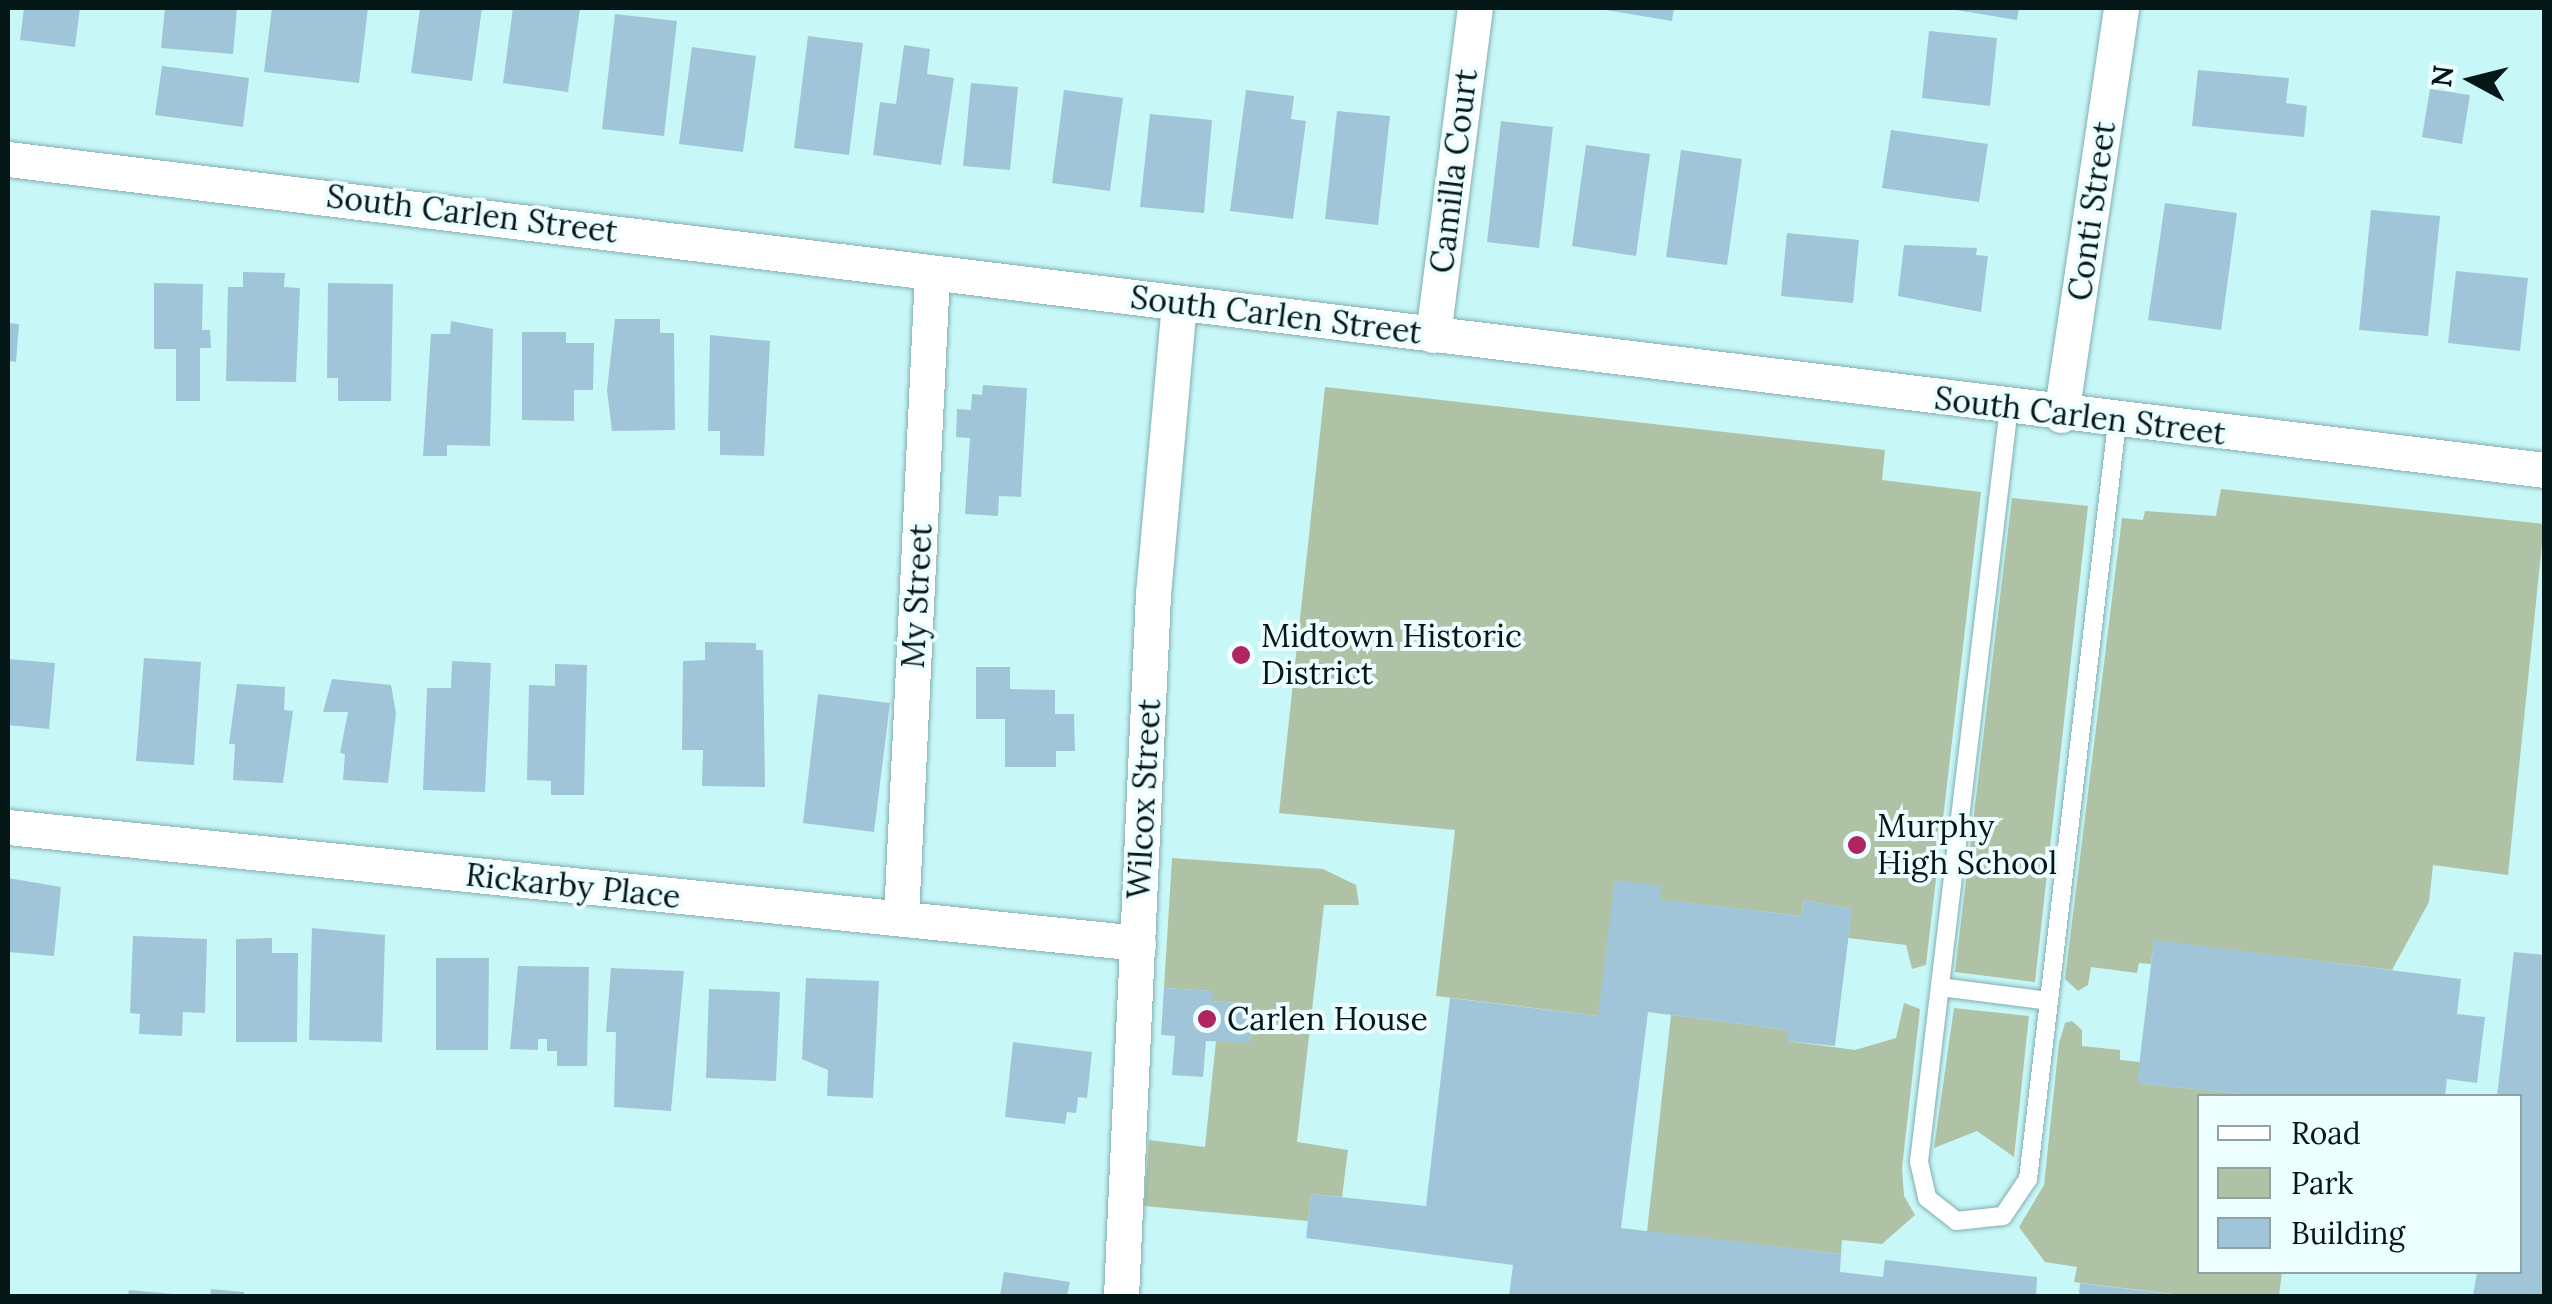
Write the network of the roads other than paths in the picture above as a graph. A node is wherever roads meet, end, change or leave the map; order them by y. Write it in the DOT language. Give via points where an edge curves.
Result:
graph roads {
  1 [pos="1476,8"];
  2 [pos="2122,8"];
  3 [pos="8,159"];
  4 [pos="932,274"];
  5 [pos="1179,302"];
  6 [pos="1433,335"];
  7 [pos="2008,407"];
  8 [pos="2061,415"];
  9 [pos="2117,422"];
  10 [pos="2544,470"];
  11 [pos="8,827"];
  12 [pos="901,917"];
  13 [pos="1138,943"];
  14 [pos="1940,987"];
  15 [pos="2049,1001"];
  16 [pos="1120,1296"];
  1 -- 6 [label="street, Camilla Court"];
  2 -- 8 [label="street, Conti Street"];
  3 -- 4 [label="street, South Carlen Street"];
  4 -- 5 [label="street, South Carlen Street"];
  4 -- 12 [label="street, My Street"];
  5 -- 6 [label="street, South Carlen Street"];
  5 -- 13 [label="street, Wilcox Street" via="1153,594"];
  6 -- 7 [label="street, South Carlen Street"];
  7 -- 8 [label="street, South Carlen Street"];
  7 -- 14 [label="lane"];
  8 -- 9 [label="street, South Carlen Street"];
  9 -- 10 [label="street, South Carlen Street"];
  9 -- 15 [label="lane"];
  11 -- 12 [label="street, Rickarby Place"];
  12 -- 13 [label="street, Rickarby Place"];
  13 -- 16 [label="street, Wilcox Street"];
  14 -- 15 [label="lane"];
  14 -- 15 [label="lane" via="1920,1180 1927,1198 1956,1222 1994,1220 2022,1196"];
}
